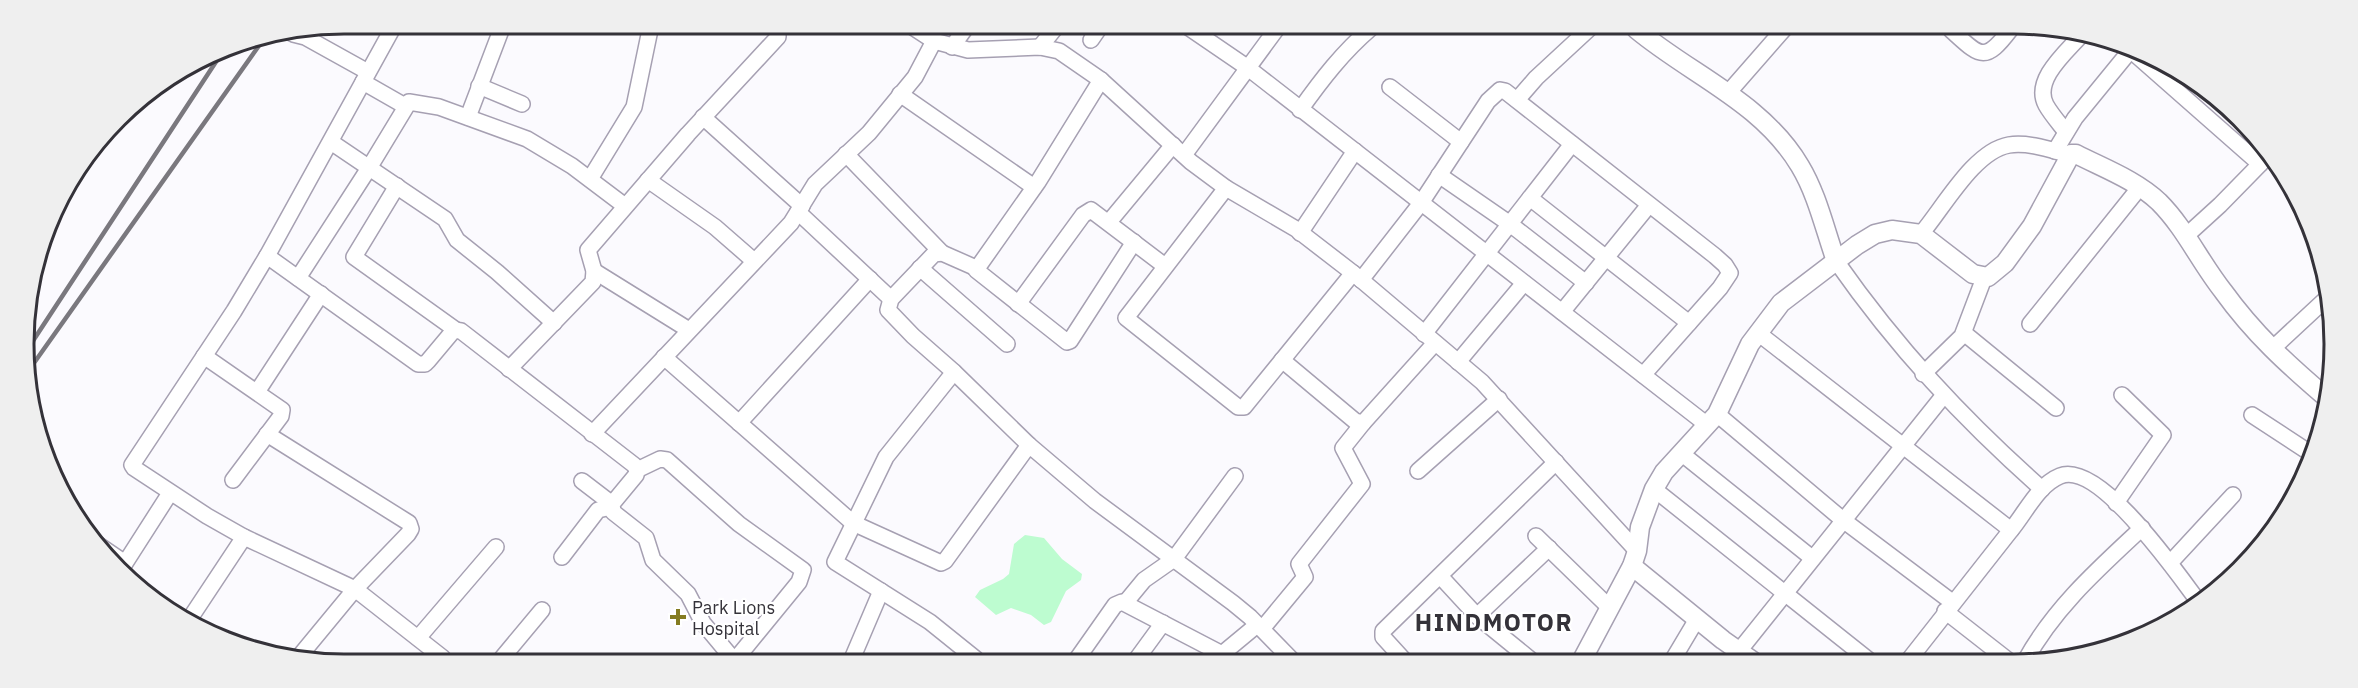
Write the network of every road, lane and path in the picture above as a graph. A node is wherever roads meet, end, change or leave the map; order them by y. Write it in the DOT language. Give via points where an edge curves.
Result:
graph roads {
  1 [pos="390,34"];
  2 [pos="500,34"];
  3 [pos="649,34"];
  4 [pos="778,34"];
  5 [pos="923,34"];
  6 [pos="961,34"];
  7 [pos="1050,34"];
  8 [pos="1095,34"];
  9 [pos="1198,34"];
  10 [pos="1273,34"];
  11 [pos="1364,34"];
  12 [pos="1584,34"];
  13 [pos="1648,34"];
  14 [pos="1780,34"];
  15 [pos="1956,34"];
  16 [pos="2007,34"];
  17 [pos="305,37"];
  18 [pos="1091,40"];
  19 [pos="934,41"];
  20 [pos="2077,41"];
  21 [pos="952,47"];
  22 [pos="1040,47"];
  23 [pos="2126,56"];
  24 [pos="2148,65"];
  25 [pos="1248,68"];
  26 [pos="366,77"];
  27 [pos="1101,80"];
  28 [pos="480,86"];
  29 [pos="1390,87"];
  30 [pos="1728,93"];
  31 [pos="900,94"];
  32 [pos="1517,100"];
  33 [pos="522,104"];
  34 [pos="405,106"];
  35 [pos="1300,110"];
  36 [pos="468,117"];
  37 [pos="703,117"];
  38 [pos="2066,132"];
  39 [pos="331,142"];
  40 [pos="1461,142"];
  41 [pos="1572,144"];
  42 [pos="1178,150"];
  43 [pos="1355,151"];
  44 [pos="2062,153"];
  45 [pos="846,154"];
  46 [pos="2261,158"];
  47 [pos="2263,161"];
  48 [pos="369,168"];
  49 [pos="1439,175"];
  50 [pos="590,180"];
  51 [pos="648,180"];
  52 [pos="397,186"];
  53 [pos="1034,187"];
  54 [pos="2140,187"];
  55 [pos="1226,188"];
  56 [pos="1530,198"];
  57 [pos="1421,203"];
  58 [pos="1649,205"];
  59 [pos="625,206"];
  60 [pos="800,209"];
  61 [pos="1109,222"];
  62 [pos="1510,224"];
  63 [pos="1300,233"];
  64 [pos="1922,234"];
  65 [pos="2187,235"];
  66 [pos="1134,242"];
  67 [pos="942,253"];
  68 [pos="1487,254"];
  69 [pos="267,256"];
  70 [pos="1606,259"];
  71 [pos="754,261"];
  72 [pos="1836,261"];
  73 [pos="1165,266"];
  74 [pos="920,268"];
  75 [pos="976,268"];
  76 [pos="594,272"];
  77 [pos="1357,277"];
  78 [pos="298,278"];
  79 [pos="1984,278"];
  80 [pos="870,279"];
  81 [pos="1524,283"];
  82 [pos="1586,283"];
  83 [pos="321,294"];
  84 [pos="891,299"];
  85 [pos="1018,304"];
  86 [pos="2321,304"];
  87 [pos="1562,312"];
  88 [pos="554,323"];
  89 [pos="1689,323"];
  90 [pos="2030,324"];
  91 [pos="456,330"];
  92 [pos="689,330"];
  93 [pos="1758,333"];
  94 [pos="1964,333"];
  95 [pos="1430,339"];
  96 [pos="1007,344"];
  97 [pos="2272,349"];
  98 [pos="204,356"];
  99 [pos="664,357"];
  100 [pos="1282,360"];
  101 [pos="1458,362"];
  102 [pos="509,369"];
  103 [pos="954,372"];
  104 [pos="1923,374"];
  105 [pos="1643,375"];
  106 [pos="257,392"];
  107 [pos="2320,392"];
  108 [pos="2122,394"];
  109 [pos="1944,395"];
  110 [pos="1499,399"];
  111 [pos="2056,408"];
  112 [pos="2252,415"];
  113 [pos="1712,419"];
  114 [pos="739,423"];
  115 [pos="1364,423"];
  116 [pos="267,434"];
  117 [pos="592,434"];
  118 [pos="1029,445"];
  119 [pos="1902,447"];
  120 [pos="2304,450"];
  121 [pos="1681,453"];
  122 [pos="1556,462"];
  123 [pos="637,470"];
  124 [pos="1418,471"];
  125 [pos="1235,476"];
  126 [pos="233,480"];
  127 [pos="582,481"];
  128 [pos="1654,489"];
  129 [pos="2042,489"];
  130 [pos="170,494"];
  131 [pos="2233,495"];
  132 [pos="2116,503"];
  133 [pos="611,506"];
  134 [pos="1843,520"];
  135 [pos="853,523"];
  136 [pos="2142,528"];
  137 [pos="2011,530"];
  138 [pos="1536,536"];
  139 [pos="244,537"];
  140 [pos="496,547"];
  141 [pos="1549,548"];
  142 [pos="562,556"];
  143 [pos="1812,558"];
  144 [pos="1174,559"];
  145 [pos="1634,559"];
  146 [pos="125,563"];
  147 [pos="2170,563"];
  148 [pos="1441,577"];
  149 [pos="355,589"];
  150 [pos="881,591"];
  151 [pos="1784,593"];
  152 [pos="2194,596"];
  153 [pos="1125,603"];
  154 [pos="1949,606"];
  155 [pos="1610,608"];
  156 [pos="542,610"];
  157 [pos="193,614"];
  158 [pos="1477,616"];
  159 [pos="1697,619"];
  160 [pos="1163,623"];
  161 [pos="1259,627"];
  162 [pos="418,638"];
  163 [pos="304,651"];
  164 [pos="2029,653"];
  165 [pos="437,654"];
  166 [pos="505,654"];
  167 [pos="731,654"];
  168 [pos="739,654"];
  169 [pos="854,654"];
  170 [pos="970,654"];
  171 [pos="1081,654"];
  172 [pos="1140,654"];
  173 [pos="1222,654"];
  174 [pos="1229,654"];
  175 [pos="1286,654"];
  176 [pos="1398,654"];
  177 [pos="1524,654"];
  178 [pos="1585,654"];
  179 [pos="1676,654"];
  180 [pos="1743,654"];
  181 [pos="1747,654"];
  182 [pos="1861,654"];
  183 [pos="1913,654"];
  184 [pos="2001,654"];
  1 -- 26 [label="street"];
  2 -- 28 [label="street"];
  3 -- 50 [label="street" via="634,107"];
  4 -- 37 [label="street"];
  5 -- 19 [label="street"];
  6 -- 21 [label="street"];
  7 -- 22 [label="street"];
  8 -- 18 [label="street"];
  9 -- 25 [label="street"];
  10 -- 25 [label="street"];
  11 -- 35 [label="street" via="1329,69"];
  12 -- 32 [label="street"];
  13 -- 30 [label="street"];
  14 -- 30 [label="street"];
  15 -- 16 [label="street" via="1987,53 1994,51"];
  17 -- 26 [label="street"];
  19 -- 21 [label="street"];
  19 -- 31 [label="street" via="915,77"];
  20 -- 38 [label="street" via="2049,74 2042,89 2045,104"];
  21 -- 22 [label="street"];
  22 -- 27 [label="street" via="1065,54"];
  23 -- 38 [label="street"];
  24 -- 46 [label="street"];
  25 -- 35 [label="street"];
  25 -- 42 [label="street"];
  26 -- 34 [label="street"];
  26 -- 39 [label="street"];
  27 -- 42 [label="street"];
  27 -- 53 [label="street"];
  28 -- 33 [label="street"];
  28 -- 36 [label="street"];
  29 -- 40 [label="street"];
  30 -- 72 [label="street" via="1760,117 1792,154 1808,183"];
  31 -- 45 [label="street" via="869,133"];
  31 -- 53 [label="street"];
  32 -- 40 [label="street" via="1505,91 1495,93"];
  32 -- 41 [label="street"];
  34 -- 36 [label="street" via="413,101"];
  34 -- 48 [label="street"];
  35 -- 43 [label="street"];
  36 -- 50 [label="street" via="534,143"];
  37 -- 51 [label="street"];
  37 -- 60 [label="street"];
  38 -- 44 [label="street"];
  39 -- 48 [label="street"];
  39 -- 69 [label="street"];
  40 -- 49 [label="street"];
  41 -- 56 [label="street"];
  41 -- 58 [label="street"];
  42 -- 55 [label="street"];
  42 -- 61 [label="street"];
  43 -- 57 [label="street"];
  43 -- 63 [label="street"];
  44 -- 54 [label="street" via="2076,154"];
  44 -- 64 [label="street" via="2041,147 1998,148 1964,179"];
  44 -- 79 [label="street" via="2032,226 2006,263"];
  45 -- 60 [label="street" via="815,184"];
  45 -- 67 [label="street"];
  47 -- 65 [label="street"];
  48 -- 52 [label="street"];
  48 -- 78 [label="street"];
  49 -- 57 [label="street"];
  49 -- 62 [label="street"];
  50 -- 59 [label="street"];
  51 -- 59 [label="street"];
  51 -- 71 [label="street" via="715,227"];
  52 -- 88 [label="street" via="445,219 458,242"];
  52 -- 91 [label="street" via="354,257"];
  53 -- 75 [label="street"];
  54 -- 65 [label="street" via="2158,201"];
  54 -- 90 [label="street"];
  55 -- 63 [label="street"];
  55 -- 73 [label="street"];
  56 -- 62 [label="street"];
  56 -- 70 [label="street"];
  57 -- 68 [label="street"];
  57 -- 77 [label="street"];
  58 -- 70 [label="street"];
  58 -- 89 [label="street" via="1715,256 1730,273"];
  59 -- 76 [label="street" via="588,250"];
  60 -- 71 [label="street"];
  60 -- 80 [label="street"];
  61 -- 66 [label="street"];
  61 -- 85 [label="street" via="1091,210 1085,213"];
  62 -- 68 [label="street"];
  62 -- 82 [label="street"];
  63 -- 77 [label="street"];
  64 -- 72 [label="street" via="1892,230 1875,234"];
  64 -- 79 [label="street"];
  65 -- 97 [label="street" via="2220,288"];
  66 -- 73 [label="street"];
  66 -- 85 [label="street" via="1070,341 1064,341"];
  67 -- 74 [label="street" via="933,254"];
  67 -- 75 [label="street"];
  68 -- 81 [label="street"];
  68 -- 95 [label="street"];
  69 -- 78 [label="street"];
  69 -- 98 [label="street"];
  70 -- 82 [label="street"];
  70 -- 89 [label="street"];
  71 -- 92 [label="street"];
  72 -- 93 [label="street" via="1781,303"];
  72 -- 104 [label="street"];
  73 -- 100 [label="street" via="1127,314 1128,321 1240,408"];
  74 -- 84 [label="street"];
  74 -- 96 [label="street"];
  75 -- 85 [label="street"];
  76 -- 88 [label="street" via="593,282"];
  76 -- 92 [label="street"];
  77 -- 95 [label="street"];
  77 -- 100 [label="street"];
  78 -- 83 [label="street"];
  79 -- 94 [label="street"];
  80 -- 84 [label="street"];
  80 -- 114 [label="street"];
  81 -- 87 [label="street"];
  81 -- 101 [label="street"];
  82 -- 87 [label="street"];
  83 -- 91 [label="street" via="421,365"];
  83 -- 106 [label="street"];
  84 -- 103 [label="street" via="888,310 893,317"];
  86 -- 97 [label="street"];
  87 -- 105 [label="street"];
  88 -- 102 [label="street"];
  89 -- 105 [label="street"];
  91 -- 102 [label="street"];
  92 -- 99 [label="street"];
  93 -- 113 [label="street"];
  93 -- 119 [label="street"];
  94 -- 104 [label="street"];
  94 -- 111 [label="street"];
  95 -- 101 [label="street"];
  95 -- 115 [label="street"];
  97 -- 107 [label="street"];
  98 -- 106 [label="street"];
  98 -- 130 [label="street" via="132,465"];
  99 -- 114 [label="street"];
  99 -- 117 [label="street"];
  100 -- 115 [label="street" via="1355,421"];
  101 -- 110 [label="street"];
  102 -- 117 [label="street"];
  103 -- 118 [label="street"];
  103 -- 135 [label="street" via="886,457"];
  104 -- 109 [label="street"];
  105 -- 113 [label="street"];
  106 -- 116 [label="street" via="282,410"];
  108 -- 132 [label="street" via="2163,435"];
  109 -- 119 [label="street"];
  109 -- 129 [label="street"];
  110 -- 122 [label="street"];
  110 -- 124 [label="street"];
  112 -- 120 [label="street"];
  113 -- 121 [label="street"];
  113 -- 134 [label="street"];
  114 -- 135 [label="street"];
  115 -- 161 [label="street" via="1343,448 1362,484 1299,564 1305,577"];
  116 -- 126 [label="street"];
  116 -- 149 [label="street" via="409,523 408,534"];
  117 -- 123 [label="street"];
  118 -- 135 [label="street" via="941,563"];
  118 -- 144 [label="street" via="1095,501"];
  119 -- 134 [label="street"];
  119 -- 137 [label="street"];
  121 -- 128 [label="street"];
  121 -- 143 [label="street"];
  122 -- 145 [label="street"];
  122 -- 148 [label="street"];
  123 -- 133 [label="street"];
  123 -- 168 [label="street" via="660,459 668,460 739,524 803,570 799,582"];
  125 -- 144 [label="street"];
  127 -- 133 [label="street"];
  128 -- 145 [label="street" via="1640,527"];
  128 -- 151 [label="street"];
  129 -- 132 [label="street" via="2058,476 2078,475 2105,491"];
  129 -- 137 [label="street"];
  130 -- 139 [label="street"];
  130 -- 146 [label="street"];
  131 -- 147 [label="street"];
  132 -- 136 [label="street"];
  133 -- 142 [label="street" via="598,510"];
  133 -- 167 [label="street" via="617,517 646,537 653,560 688,594 703,623"];
  134 -- 143 [label="street"];
  134 -- 154 [label="street"];
  135 -- 150 [label="street" via="835,562"];
  136 -- 147 [label="street"];
  136 -- 164 [label="street" via="2057,612"];
  137 -- 154 [label="street"];
  138 -- 141 [label="street"];
  139 -- 149 [label="street"];
  139 -- 157 [label="street"];
  140 -- 162 [label="street"];
  141 -- 155 [label="street"];
  141 -- 158 [label="street"];
  143 -- 151 [label="street"];
  144 -- 153 [label="street" via="1144,580"];
  144 -- 161 [label="street"];
  145 -- 155 [label="street"];
  145 -- 159 [label="street"];
  147 -- 152 [label="street"];
  148 -- 158 [label="street"];
  148 -- 176 [label="street" via="1382,634"];
  149 -- 162 [label="street"];
  149 -- 163 [label="street"];
  150 -- 169 [label="street"];
  150 -- 170 [label="street" via="946,633"];
  151 -- 181 [label="street"];
  151 -- 182 [label="street"];
  153 -- 160 [label="street"];
  153 -- 171 [label="street" via="1115,605"];
  154 -- 183 [label="street"];
  154 -- 184 [label="street"];
  155 -- 178 [label="street"];
  156 -- 166 [label="street"];
  158 -- 177 [label="street"];
  159 -- 179 [label="street"];
  159 -- 180 [label="street"];
  160 -- 172 [label="street"];
  160 -- 173 [label="street"];
  161 -- 174 [label="street"];
  161 -- 175 [label="street"];
  162 -- 165 [label="street"];
}
